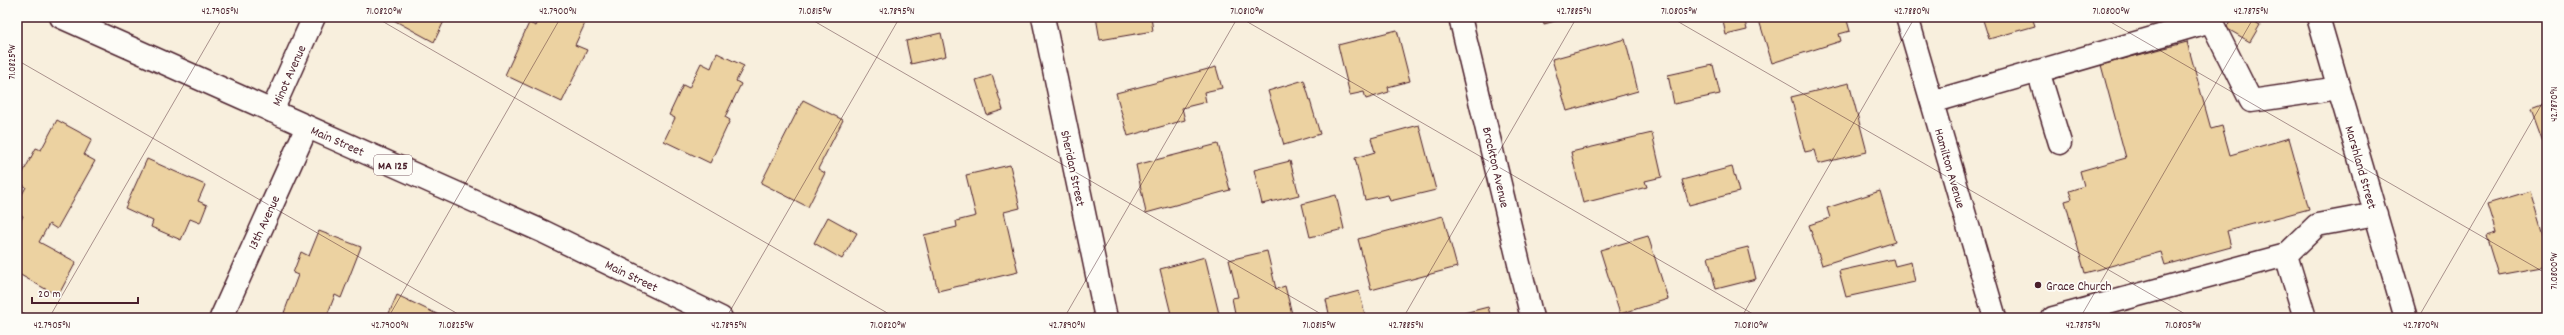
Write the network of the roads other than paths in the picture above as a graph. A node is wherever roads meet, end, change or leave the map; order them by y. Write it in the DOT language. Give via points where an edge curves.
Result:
graph roads {
  1 [pos="62,17"];
  2 [pos="314,17"];
  3 [pos="1043,17"];
  4 [pos="1460,17"];
  5 [pos="1907,17"];
  6 [pos="2318,17"];
  7 [pos="2038,71"];
  8 [pos="2339,88"];
  9 [pos="1932,102"];
  10 [pos="272,111"];
  11 [pos="306,127"];
  12 [pos="2060,143"];
  13 [pos="2376,214"];
  14 [pos="2286,255"];
  15 [pos="220,318"];
  16 [pos="721,318"];
  17 [pos="1106,318"];
  18 [pos="1532,318"];
  19 [pos="1995,318"];
  20 [pos="2053,318"];
  21 [pos="2305,318"];
  22 [pos="2406,318"];
  1 -- 10 [label="street, Main Street / MA 125"];
  2 -- 10 [label="street, Minot Avenue"];
  3 -- 17 [label="street, Sheridan Street"];
  4 -- 18 [label="street, Brockton Avenue"];
  5 -- 9 [label="street, Hamilton Avenue"];
  6 -- 8 [label="street, Marshland Street"];
  7 -- 8 [label="street" via="2211,21 2251,101"];
  7 -- 9 [label="street"];
  7 -- 12 [label="street"];
  8 -- 13 [label="street, Marshland Street"];
  9 -- 19 [label="street, Hamilton Avenue"];
  10 -- 11 [label="street, Main Street / MA 125"];
  11 -- 15 [label="street, 13th Avenue"];
  11 -- 16 [label="street, Main Street / MA 125" via="544,232"];
  13 -- 14 [label="street" via="2317,224"];
  13 -- 22 [label="street, Marshland Street"];
  14 -- 20 [label="street"];
  14 -- 21 [label="street"];
}
